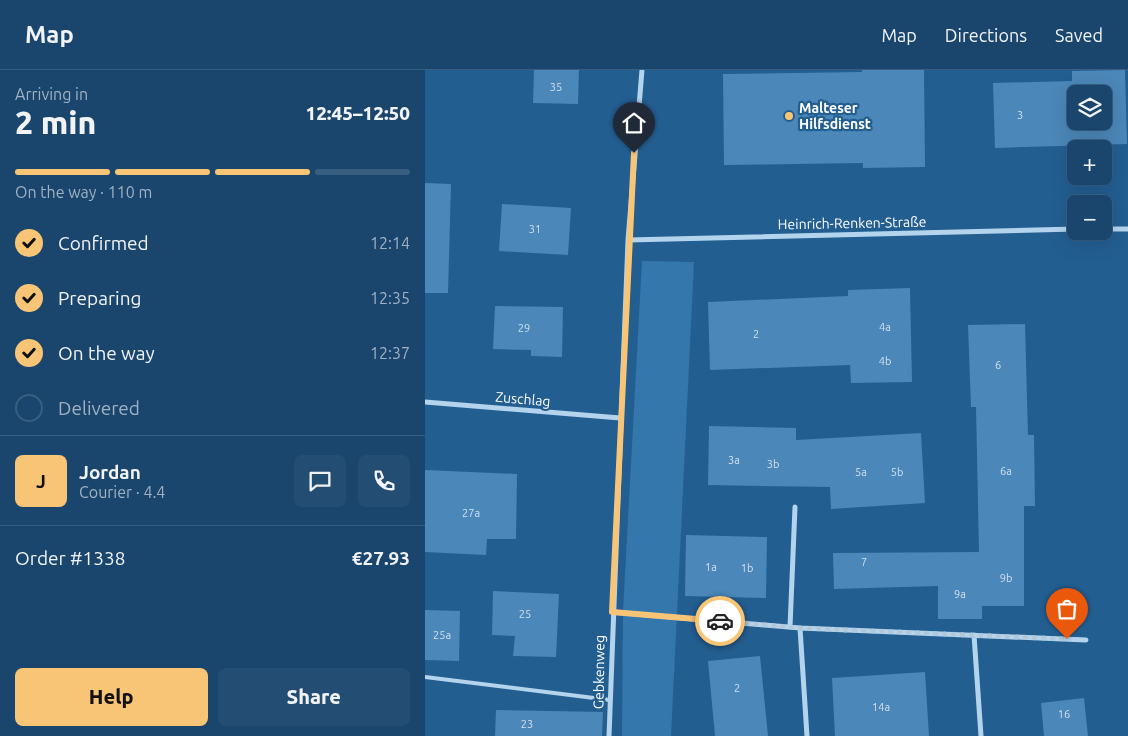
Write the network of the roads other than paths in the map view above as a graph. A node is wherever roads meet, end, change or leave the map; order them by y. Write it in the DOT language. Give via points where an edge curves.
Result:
graph roads {
  1 [pos="642,70"];
  2 [pos="1128,228"];
  3 [pos="1067,229"];
  4 [pos="1112,229"];
  5 [pos="628,240"];
  6 [pos="425,402"];
  7 [pos="620,418"];
  8 [pos="795,507"];
  9 [pos="612,612"];
  10 [pos="790,627"];
  11 [pos="800,628"];
  12 [pos="974,634"];
  13 [pos="1086,640"];
  14 [pos="425,677"];
  15 [pos="610,700"];
  16 [pos="609,736"];
  17 [pos="807,736"];
  18 [pos="981,736"];
  1 -- 5 [label="street, Gebkenweg"];
  2 -- 4 [label="street"];
  3 -- 5 [label="street, Heinrich-Renken-Straße"];
  5 -- 7 [label="street, Gebkenweg"];
  6 -- 7 [label="street, Zuschlag"];
  7 -- 9 [label="street, Gebkenweg"];
  8 -- 10 [label="street"];
  9 -- 10 [label="street"];
  9 -- 15 [label="street, Gebkenweg"];
  10 -- 11 [label="street"];
  11 -- 12 [label="street"];
  11 -- 17 [label="street"];
  12 -- 13 [label="street"];
  12 -- 18 [label="street"];
  14 -- 15 [label="lane"];
  15 -- 16 [label="street, Gebkenweg"];
}
